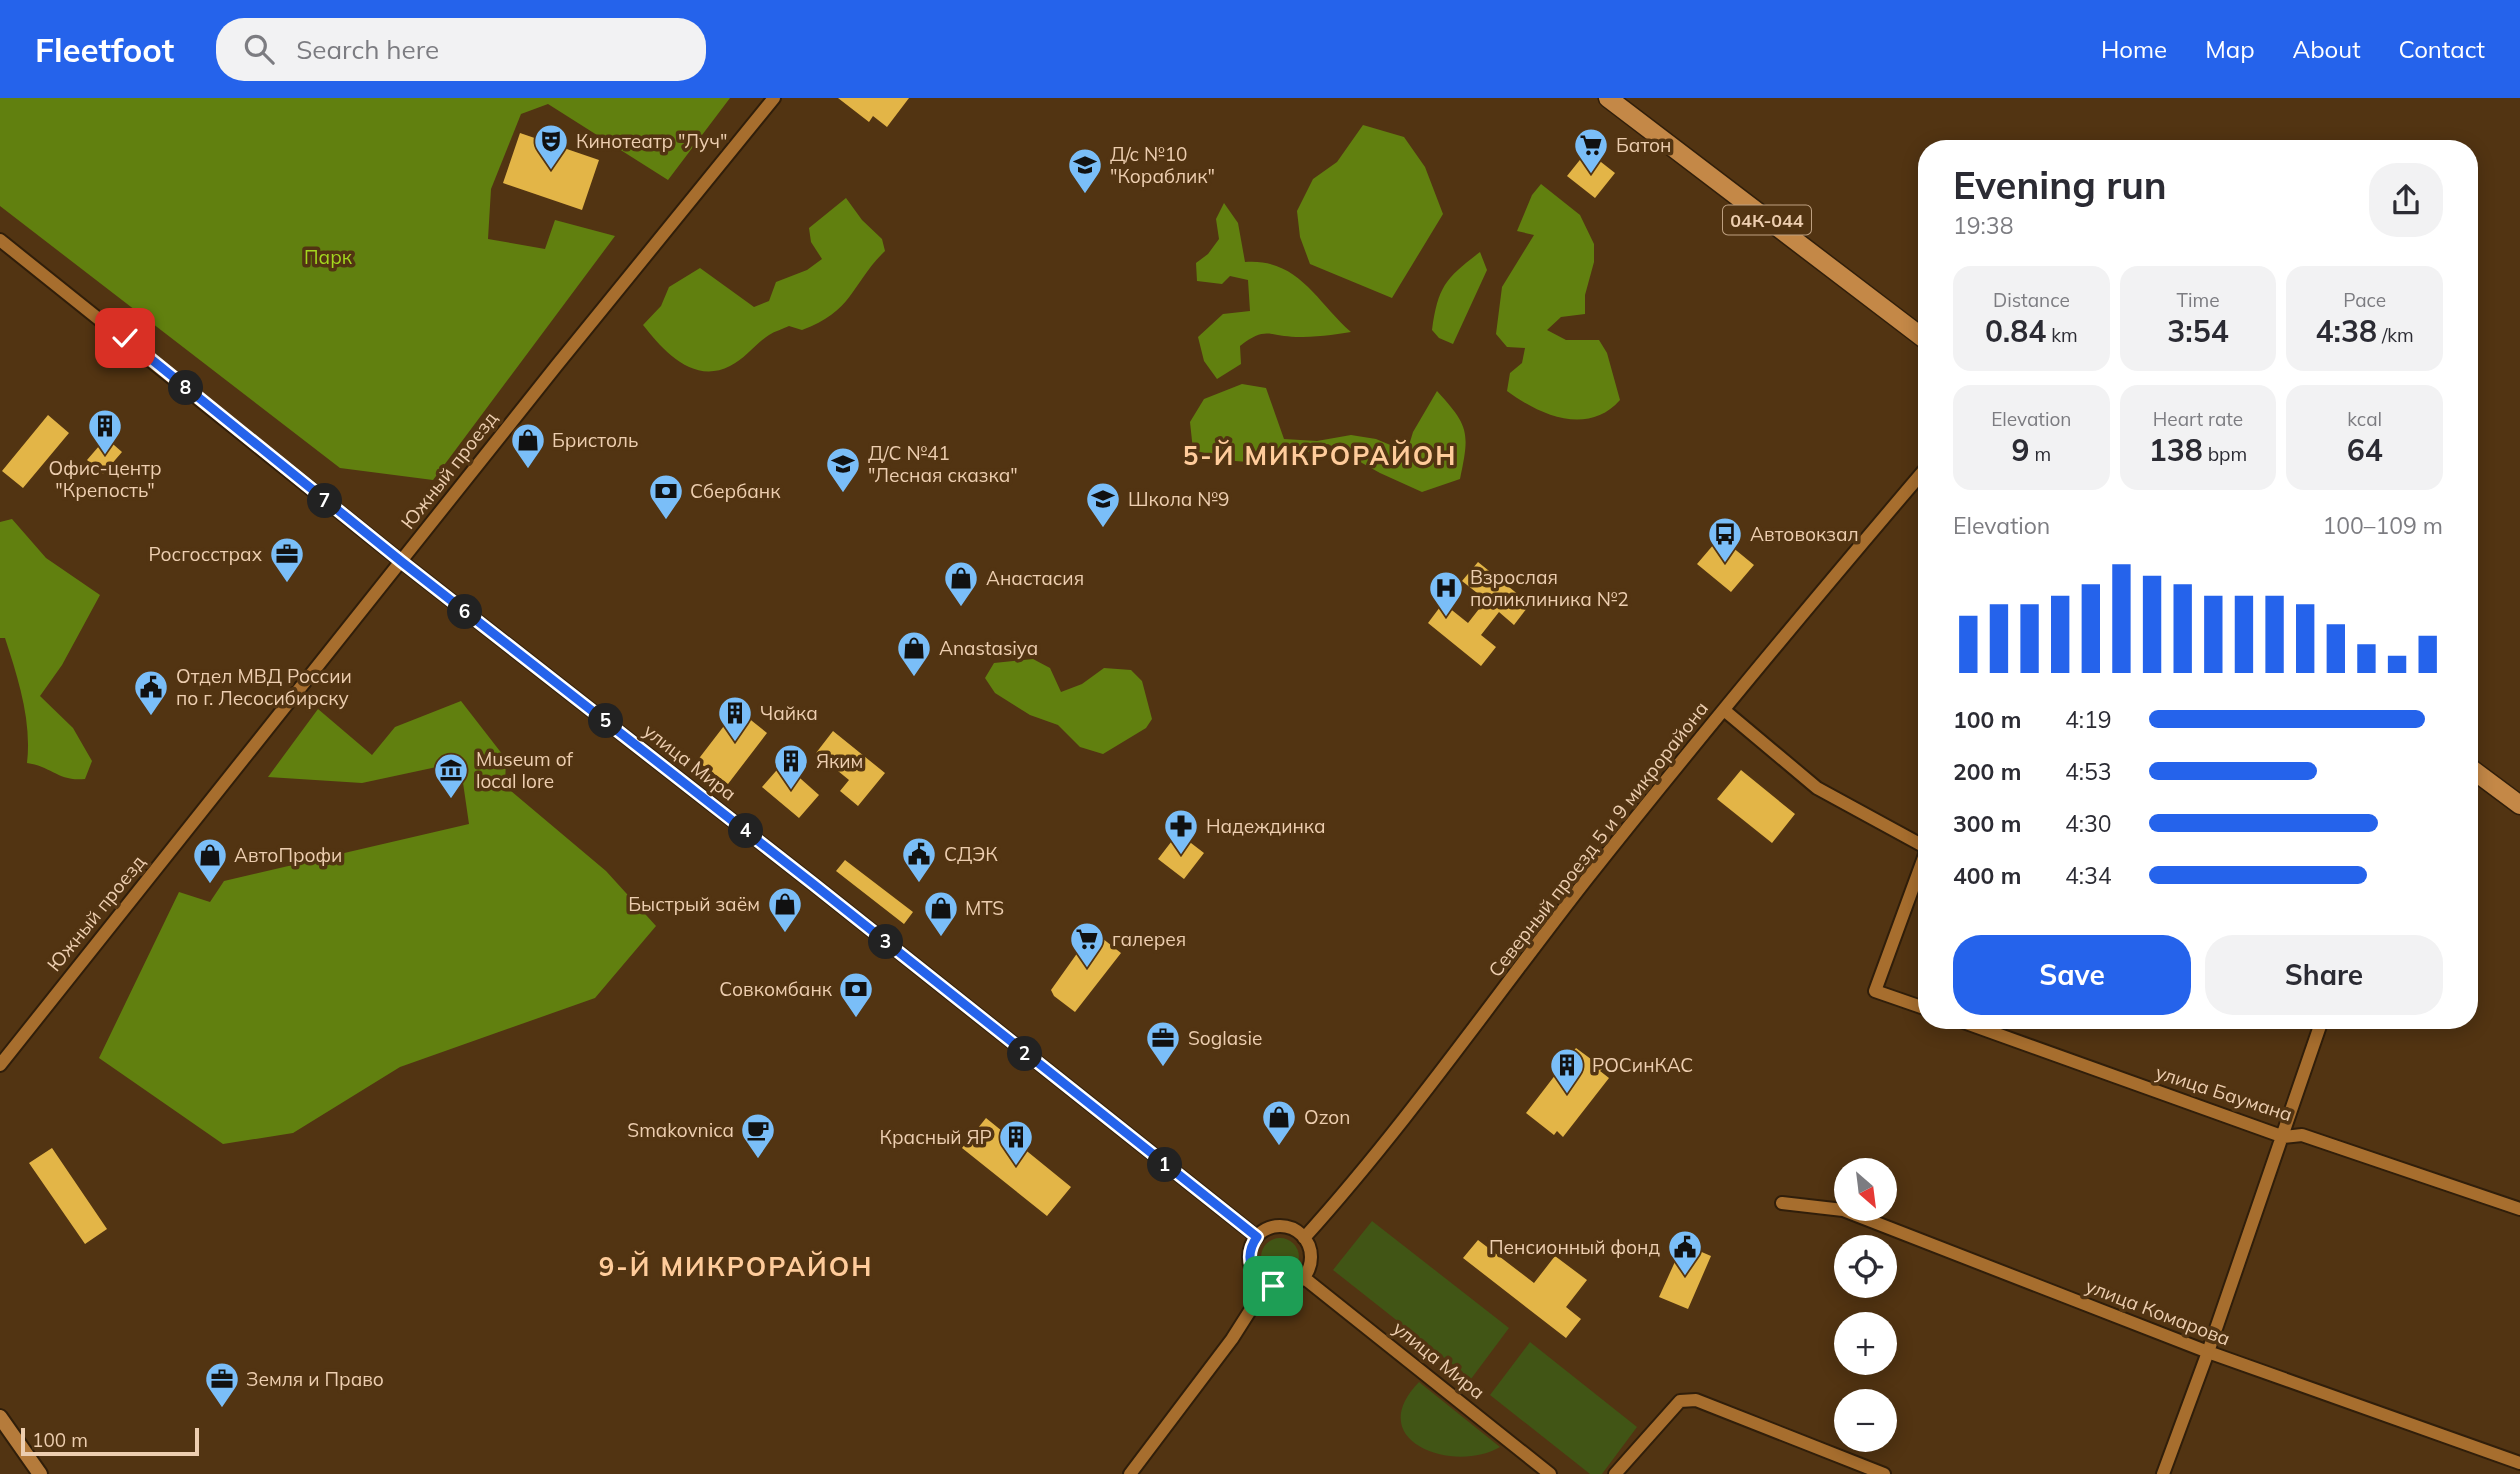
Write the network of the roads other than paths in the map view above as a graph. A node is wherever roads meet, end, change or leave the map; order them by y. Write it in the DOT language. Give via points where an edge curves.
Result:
graph roads {
  1 [pos="774,98"];
  2 [pos="1608,98"];
  3 [pos="0,240"];
  4 [pos="1918,334"];
  5 [pos="1918,478"];
  6 [pos="402,562"];
  7 [pos="1724,710"];
  8 [pos="2478,774"];
  9 [pos="2520,804"];
  10 [pos="1918,843"];
  11 [pos="1918,873"];
  12 [pos="1918,1006"];
  13 [pos="1983,1029"];
  14 [pos="2319,1029"];
  15 [pos="0,1065"];
  16 [pos="2284,1137"];
  17 [pos="1782,1203"];
  18 [pos="2520,1209"];
  19 [pos="1257,1237"];
  20 [pos="1304,1238"];
  21 [pos="1303,1277"];
  22 [pos="1267,1284"];
  23 [pos="2208,1352"];
  24 [pos="0,1417"];
  25 [pos="2520,1463"];
  26 [pos="40,1474"];
  27 [pos="1130,1474"];
  28 [pos="1550,1474"];
  29 [pos="1615,1474"];
  30 [pos="1884,1474"];
  31 [pos="2162,1474"];
  1 -- 6 [label="street, Южный проезд"];
  2 -- 4 [label="main road, 04К-044"];
  3 -- 6 [label="street, улица Мира"];
  5 -- 7 [label="street, Северный проезд 5 и 9 микрорайона"];
  6 -- 15 [label="street, Южный проезд"];
  6 -- 19 [label="street, улица Мира"];
  7 -- 10 [label="street" via="1817,788"];
  7 -- 20 [label="street, Северный проезд 5 и 9 микрорайона" via="1352,1184"];
  8 -- 9 [label="main road"];
  11 -- 12 [label="street" via="1875,991"];
  13 -- 16 [label="street, улица Баумана"];
  14 -- 16 [label="street"];
  16 -- 18 [label="street, улица Баумана" via="2302,1135"];
  16 -- 23 [label="street"];
  17 -- 23 [label="street, улица Комарова" via="1843,1210"];
  19 -- 20 [label="street" via="1281,1226"];
  19 -- 22 [label="street" via="1250,1260 1257,1277"];
  20 -- 21 [label="street" via="1311,1258"];
  21 -- 22 [label="street" via="1286,1287"];
  21 -- 28 [label="street, улица Мира"];
  22 -- 27 [label="street" via="1232,1339"];
  23 -- 25 [label="street, улица Комарова"];
  23 -- 31 [label="street"];
  24 -- 26 [label="street"];
  29 -- 30 [label="street" via="1680,1401 1696,1400"];
}
